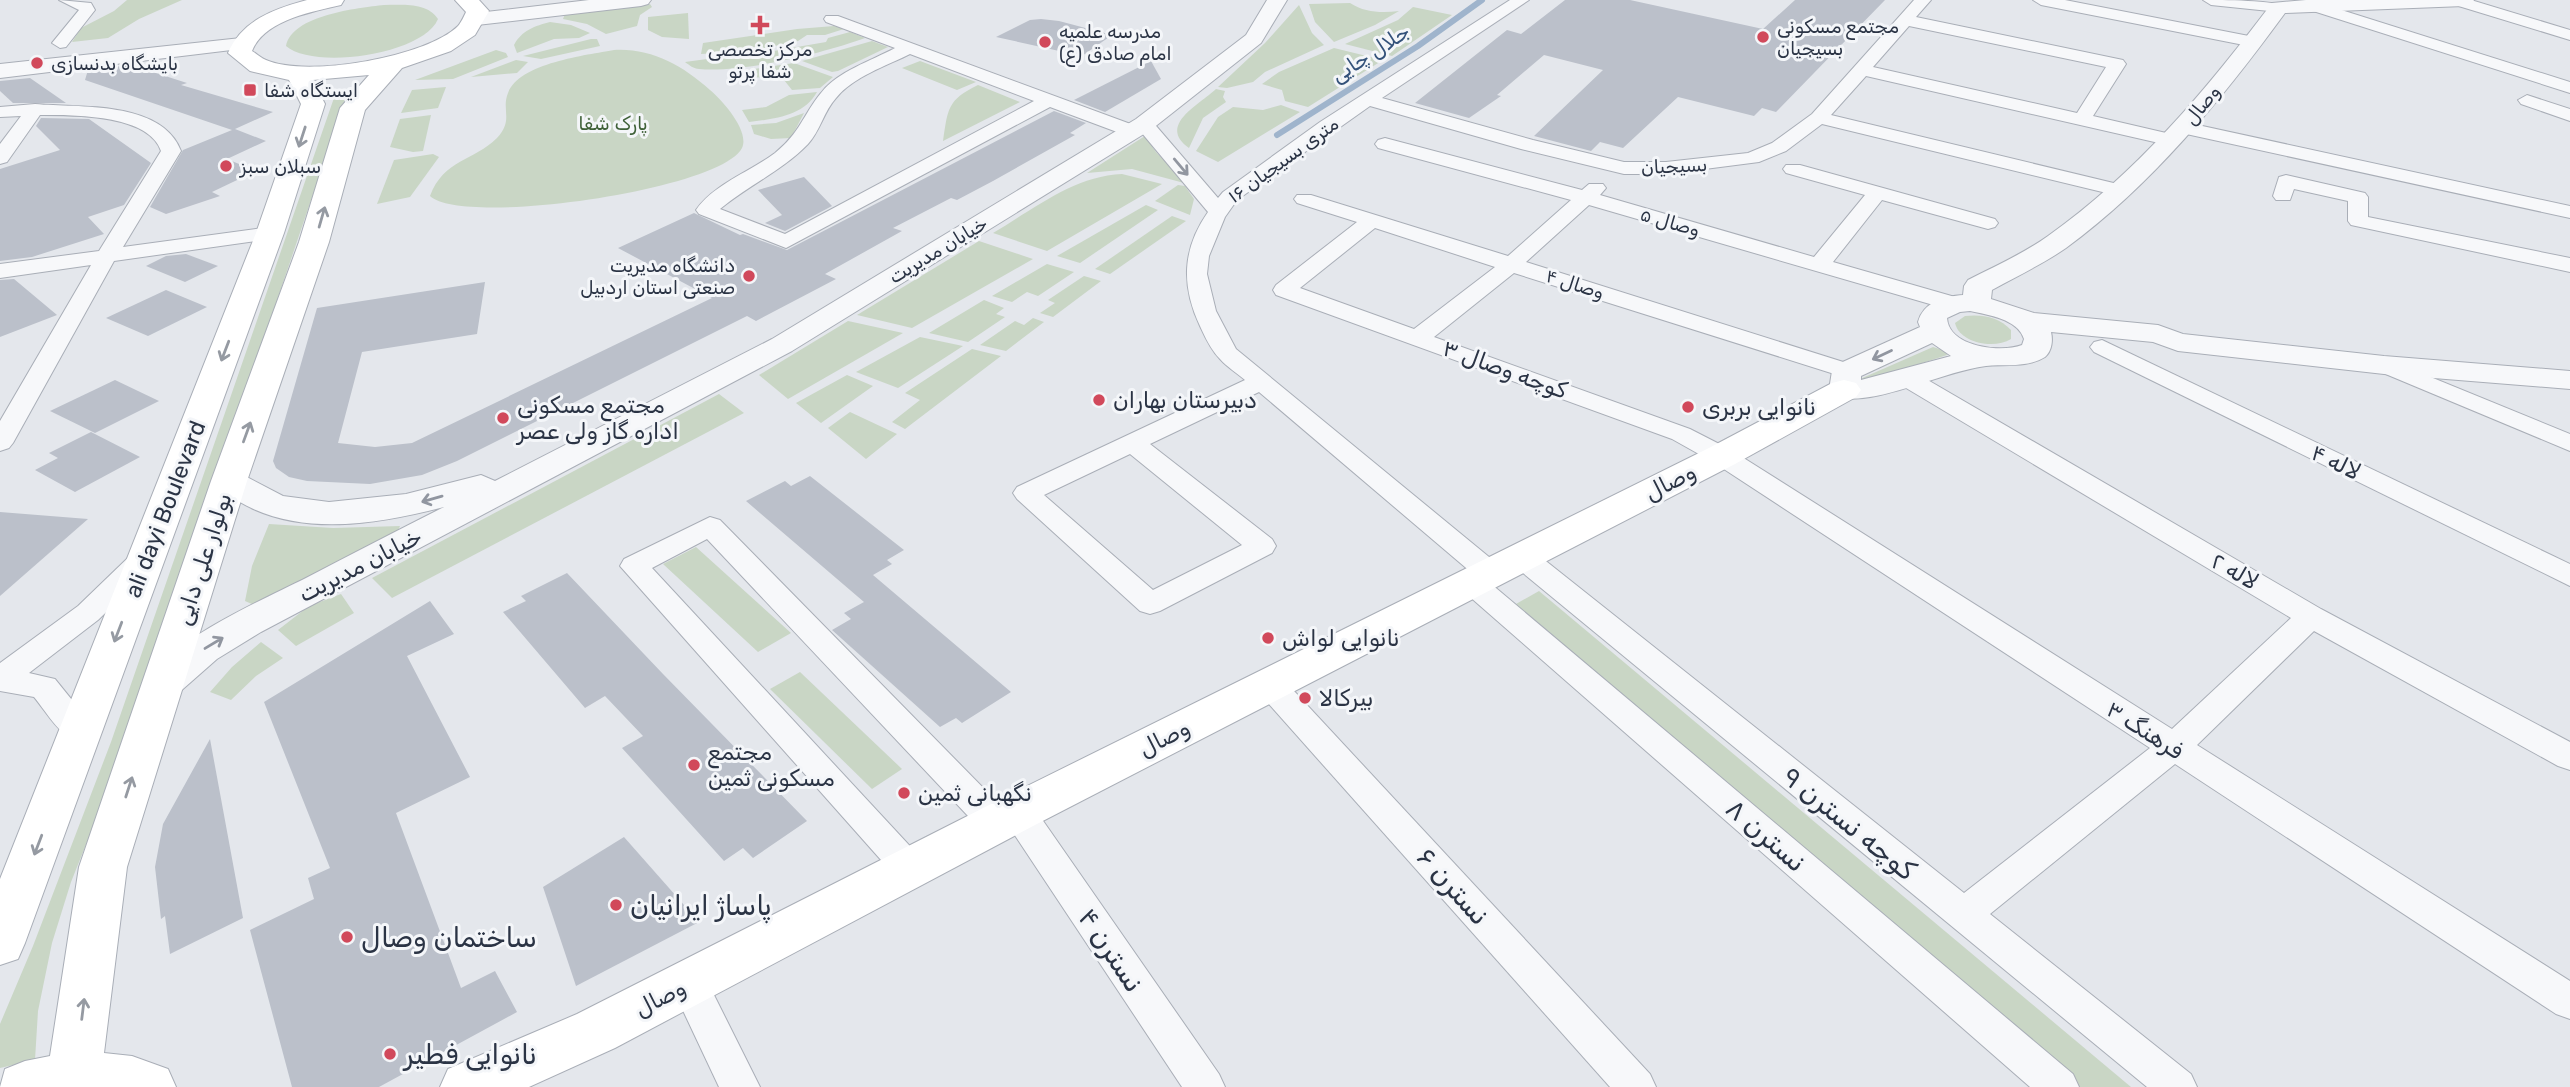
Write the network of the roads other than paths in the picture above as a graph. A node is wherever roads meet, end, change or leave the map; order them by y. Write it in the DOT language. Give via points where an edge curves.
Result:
graph roads {
  1 [pos="67,0"];
  2 [pos="333,0"];
  3 [pos="642,0"];
  4 [pos="1277,0"];
  5 [pos="1521,0"];
  6 [pos="1923,0"];
  7 [pos="2041,0"];
  8 [pos="2211,0"];
  9 [pos="2461,1"];
  10 [pos="2279,7"];
  11 [pos="2316,7"];
  12 [pos="472,10"];
  13 [pos="832,19"];
  14 [pos="1905,20"];
  15 [pos="2570,35"];
  16 [pos="2254,42"];
  17 [pos="60,43"];
  18 [pos="241,44"];
  19 [pos="909,48"];
  20 [pos="393,63"];
  21 [pos="1864,70"];
  22 [pos="0,71"];
  23 [pos="298,74"];
  24 [pos="2570,88"];
  25 [pos="1367,100"];
  26 [pos="2527,100"];
  27 [pos="1047,101"];
  28 [pos="29,109"];
  29 [pos="0,112"];
  30 [pos="2570,115"];
  31 [pos="1819,118"];
  32 [pos="2082,119"];
  33 [pos="1144,124"];
  34 [pos="2178,134"];
  35 [pos="1385,144"];
  36 [pos="0,158"];
  37 [pos="1624,168"];
  38 [pos="1793,169"];
  39 [pos="2119,190"];
  40 [pos="1877,193"];
  41 [pos="2283,196"];
  42 [pos="1584,197"];
  43 [pos="1304,199"];
  44 [pos="1224,203"];
  45 [pos="2570,212"];
  46 [pos="1373,220"];
  47 [pos="1988,223"];
  48 [pos="270,233"];
  49 [pos="106,257"];
  50 [pos="1513,263"];
  51 [pos="1819,265"];
  52 [pos="2570,265"];
  53 [pos="0,271"];
  54 [pos="1966,304"];
  55 [pos="2025,321"];
  56 [pos="1935,331"];
  57 [pos="1418,338"];
  58 [pos="2178,342"];
  59 [pos="2102,347"];
  60 [pos="2035,350"];
  61 [pos="1988,357"];
  62 [pos="2384,365"];
  63 [pos="1905,377"];
  64 [pos="1845,380"];
  65 [pos="2570,380"];
  66 [pos="1261,382"];
  67 [pos="0,443"];
  68 [pos="1133,443"];
  69 [pos="2570,443"];
  70 [pos="1722,456"];
  71 [pos="568,458"];
  72 [pos="229,481"];
  73 [pos="148,555"];
  74 [pos="1495,571"];
  75 [pos="2570,576"];
  76 [pos="2311,616"];
  77 [pos="0,680"];
  78 [pos="1270,685"];
  79 [pos="161,686"];
  80 [pos="81,731"];
  81 [pos="2173,748"];
  82 [pos="2570,757"];
  83 [pos="1007,818"];
  84 [pos="909,869"];
  85 [pos="1962,915"];
  86 [pos="0,943"];
  87 [pos="689,983"];
  88 [pos="2570,1002"];
  89 [pos="50,1082"];
  90 [pos="468,1085"];
  91 [pos="148,1087"];
  92 [pos="740,1087"];
  93 [pos="1205,1087"];
  94 [pos="1636,1087"];
  95 [pos="2059,1087"];
  96 [pos="2177,1087"];
  1 -- 17 [label="street" via="87,10"];
  2 -- 18 [label="main road" via="275,18"];
  3 -- 12 [label="street"];
  4 -- 33 [label="street, خیابان مدیریت" via="1254,39"];
  5 -- 25 [label="street, ۱۶ متری بسیجیان"];
  6 -- 14 [label="street, بسیجیان"];
  7 -- 16 [label="street"];
  8 -- 10 [label="street"];
  9 -- 11 [label="street"];
  9 -- 15 [label="street"];
  10 -- 11 [label="street"];
  10 -- 16 [label="street, وصال"];
  11 -- 24 [label="street"];
  12 -- 20 [label="main road" via="468,31"];
  13 -- 19 [label="street"];
  14 -- 21 [label="street, بسیجیان"];
  14 -- 32 [label="street" via="2117,64"];
  16 -- 34 [label="street, وصال"];
  18 -- 22 [label="street"];
  18 -- 23 [label="main road" via="245,61"];
  19 -- 27 [label="street"];
  19 -- 27 [label="street" via="844,81 828,95 802,139 706,210 786,242"];
  20 -- 23 [label="main road"];
  72 -- 20 [label="main road, بولوار علی دایی, one-way" via="314,242 353,108"];
  21 -- 31 [label="street, بسیجیان"];
  21 -- 32 [label="street"];
  23 -- 48 [label="main road, ali dayi Boulevard, one-way" via="313,104"];
  25 -- 37 [label="street, بسیجیان"];
  25 -- 44 [label="street, ۱۶ متری بسیجیان"];
  26 -- 30 [label="street"];
  27 -- 33 [label="street"];
  28 -- 29 [label="street"];
  28 -- 36 [label="street"];
  28 -- 49 [label="street" via="102,113 153,128 167,138 170,151"];
  31 -- 37 [label="street, بسیجیان" via="1779,147 1752,158"];
  31 -- 39 [label="street"];
  32 -- 34 [label="street"];
  33 -- 44 [label="street"];
  33 -- 71 [label="street, خیابان مدیریت" via="782,345"];
  34 -- 39 [label="street, وصال"];
  34 -- 45 [label="street"];
  35 -- 42 [label="street, وصال ۵"];
  37 -- 42 [label="street"];
  38 -- 40 [label="street"];
  39 -- 54 [label="street, وصال" via="2056,243 1978,286"];
  40 -- 47 [label="street"];
  40 -- 51 [label="street"];
  41 -- 52 [label="street" via="2286,181 2358,197 2358,221"];
  42 -- 50 [label="street"];
  42 -- 51 [label="street, وصال ۵"];
  43 -- 46 [label="street, وصال ۴"];
  44 -- 66 [label="street, ۱۶ متری بسیجیان" via="1198,253 1199,304 1227,353"];
  46 -- 50 [label="street, وصال ۴"];
  46 -- 57 [label="street, کوچه وصال ۳" via="1284,290"];
  48 -- 49 [label="street"];
  48 -- 73 [label="main road, ali dayi Boulevard, one-way"];
  49 -- 53 [label="street"];
  49 -- 67 [label="street"];
  50 -- 57 [label="street"];
  50 -- 64 [label="street, وصال ۴"];
  51 -- 54 [label="street, وصال ۵"];
  54 -- 55 [label="street" via="2005,310"];
  54 -- 56 [label="street" via="1934,314"];
  55 -- 58 [label="street" via="2158,334"];
  55 -- 60 [label="street" via="2038,334"];
  56 -- 61 [label="street" via="1958,348"];
  56 -- 64 [label="street, one-way"];
  57 -- 70 [label="street, کوچه وصال ۳" via="1681,434"];
  58 -- 59 [label="street" via="2166,348"];
  58 -- 62 [label="street"];
  59 -- 60 [label="street"];
  59 -- 75 [label="street, لاله ۴"];
  60 -- 61 [label="street" via="2010,358"];
  61 -- 63 [label="street"];
  62 -- 65 [label="street"];
  62 -- 69 [label="street"];
  63 -- 64 [label="street" via="1874,388"];
  63 -- 76 [label="street, لاله ۲"];
  64 -- 70 [label="main road, وصال"];
  66 -- 68 [label="street"];
  66 -- 74 [label="street, ۱۶ متری بسیجیان"];
  68 -- 68 [label="street" via="1026,493 1150,604 1262,546"];
  70 -- 74 [label="main road, وصال"];
  70 -- 81 [label="street, فرهنگ ۳"];
  71 -- 72 [label="street, خیابان مدیریت, one-way" via="405,507 331,514 276,506"];
  79 -- 71 [label="street, خیابان مدیریت, one-way" via="204,649 248,623"];
  72 -- 79 [label="main road, بولوار علی دایی"];
  73 -- 77 [label="street" via="88,613"];
  73 -- 80 [label="main road, ali dayi Boulevard, one-way"];
  74 -- 78 [label="main road, وصال"];
  74 -- 85 [label="street, کوچه نسترن ۹"];
  74 -- 95 [label="street, نسترن ۸"];
  76 -- 81 [label="street"];
  76 -- 82 [label="street, لاله ۲"];
  77 -- 80 [label="street" via="44,687"];
  78 -- 83 [label="main road, وصال"];
  78 -- 94 [label="street, نسترن ۶"];
  89 -- 79 [label="main road, بولوار علی دایی, one-way" via="103,867"];
  80 -- 86 [label="main road, ali dayi Boulevard, one-way"];
  81 -- 85 [label="street"];
  81 -- 88 [label="street, فرهنگ ۳"];
  83 -- 84 [label="main road, وصال"];
  83 -- 84 [label="street, نسترن ۴" via="710,526 634,566"];
  83 -- 93 [label="street, نسترن ۴"];
  84 -- 87 [label="main road, وصال"];
  85 -- 96 [label="street, کوچه نسترن ۹"];
  87 -- 90 [label="main road, وصال" via="596,1031"];
  87 -- 92 [label="street"];
  89 -- 91 [label="main road" via="122,1078"];
}
